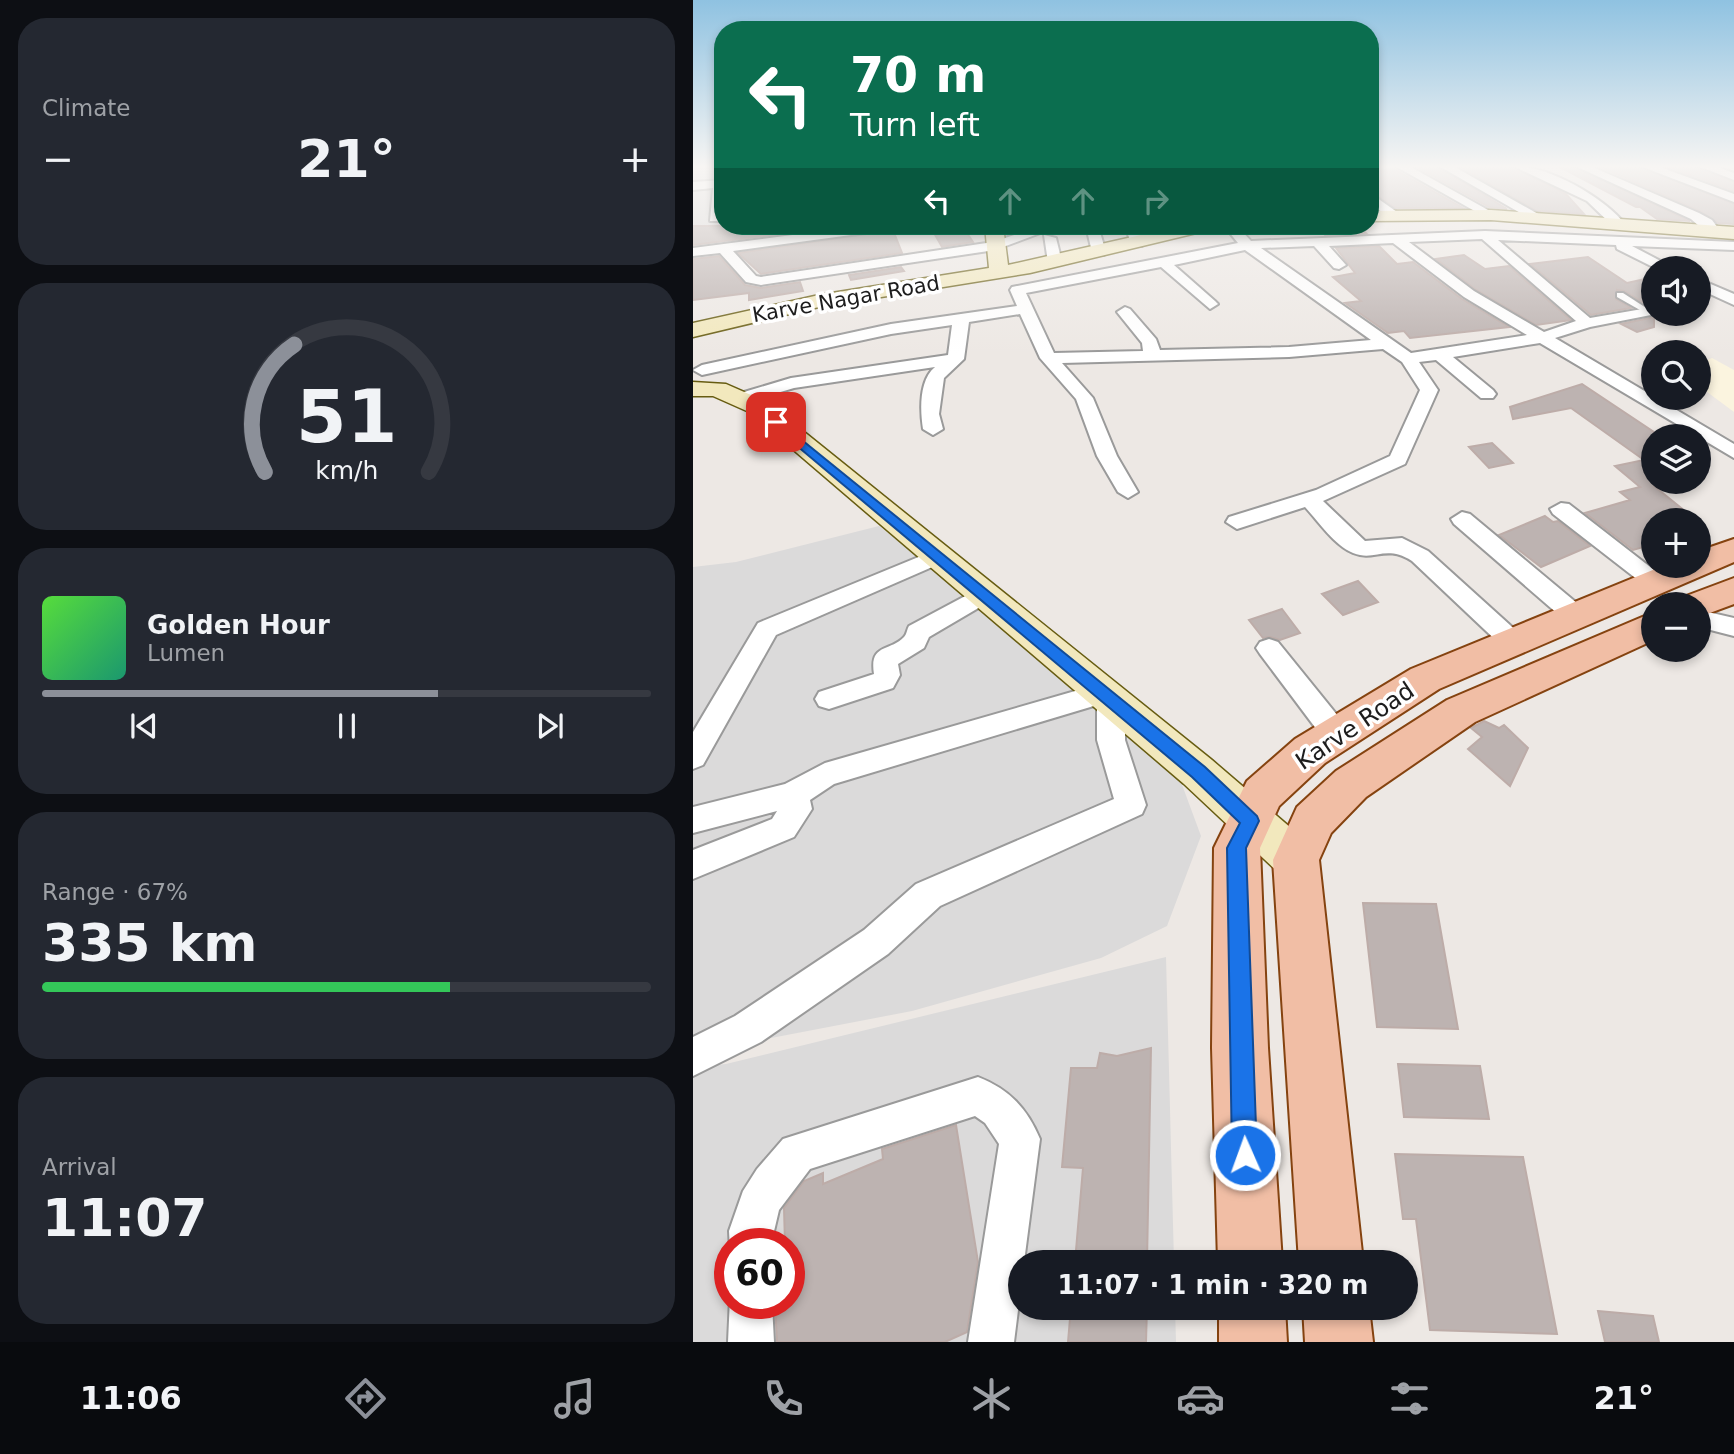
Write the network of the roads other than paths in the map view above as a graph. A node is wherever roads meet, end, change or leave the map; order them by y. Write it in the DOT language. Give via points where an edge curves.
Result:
graph roads {
  1 [pos="1502,229"];
  2 [pos="1592,229"];
  3 [pos="1614,229"];
  4 [pos="1711,229"];
  5 [pos="1714,232"];
  6 [pos="1615,233"];
  7 [pos="1734,233"];
  8 [pos="820,235"];
  9 [pos="995,235"];
  10 [pos="1039,235"];
  11 [pos="1051,235"];
  12 [pos="1094,235"];
  13 [pos="1132,235"];
  14 [pos="1238,235"];
  15 [pos="1373,235"];
  16 [pos="1485,235"];
  17 [pos="1506,236"];
  18 [pos="1396,239"];
  19 [pos="1377,240"];
  20 [pos="1318,242"];
  21 [pos="1247,245"];
  22 [pos="995,246"];
  23 [pos="1734,246"];
  24 [pos="723,248"];
  25 [pos="693,252"];
  26 [pos="1099,252"];
  27 [pos="1649,256"];
  28 [pos="1055,261"];
  29 [pos="1164,263"];
  30 [pos="1339,265"];
  31 [pos="999,272"];
  32 [pos="1711,288"];
  33 [pos="1017,290"];
  34 [pos="1620,295"];
  35 [pos="1733,298"];
  36 [pos="1711,301"];
  37 [pos="1210,304"];
  38 [pos="1641,306"];
  39 [pos="1026,309"];
  40 [pos="1125,312"];
  41 [pos="1641,314"];
  42 [pos="961,319"];
  43 [pos="1587,323"];
  44 [pos="693,330"];
  45 [pos="1540,338"];
  46 [pos="1383,344"];
  47 [pos="1440,354"];
  48 [pos="1152,355"];
  49 [pos="1048,358"];
  50 [pos="956,359"];
  51 [pos="1408,359"];
  52 [pos="698,379"];
  53 [pos="1487,394"];
  54 [pos="740,399"];
  55 [pos="933,429"];
  56 [pos="1734,452"];
  57 [pos="1128,492"];
  58 [pos="1310,499"];
  59 [pos="1561,509"];
  60 [pos="1462,519"];
  61 [pos="1237,522"];
  62 [pos="1734,550"];
  63 [pos="938,556"];
  64 [pos="1711,560"];
  65 [pos="1683,578"];
  66 [pos="1734,590"];
  67 [pos="1642,592"];
  68 [pos="1668,592"];
  69 [pos="984,594"];
  70 [pos="1711,600"];
  71 [pos="1641,606"];
  72 [pos="1641,611"];
  73 [pos="1575,615"];
  74 [pos="1711,621"];
  75 [pos="1734,627"];
  76 [pos="1512,641"];
  77 [pos="1269,648"];
  78 [pos="1107,696"];
  79 [pos="829,699"];
  80 [pos="1336,734"];
  81 [pos="693,757"];
  82 [pos="793,795"];
  83 [pos="693,820"];
  84 [pos="1250,821"];
  85 [pos="1296,860"];
  86 [pos="693,865"];
  87 [pos="693,1057"];
  88 [pos="749,1228"];
  89 [pos="1249,1250"];
  90 [pos="1330,1250"];
  91 [pos="750,1319"];
  92 [pos="1252,1320"];
  93 [pos="1337,1320"];
  94 [pos="751,1342"];
  95 [pos="991,1342"];
  96 [pos="1253,1342"];
  97 [pos="1339,1342"];
  1 -- 17 [label="street"];
  2 -- 6 [label="street"];
  3 -- 6 [label="street"];
  4 -- 5 [label="street"];
  5 -- 6 [label="street"];
  5 -- 7 [label="street"];
  6 -- 17 [label="street"];
  6 -- 23 [label="street"];
  6 -- 27 [label="street"];
  8 -- 24 [label="street"];
  9 -- 22 [label="street"];
  10 -- 22 [label="street"];
  11 -- 28 [label="street"];
  12 -- 26 [label="street"];
  13 -- 26 [label="street, Karve Nagar Road"];
  14 -- 21 [label="street"];
  15 -- 19 [label="street"];
  16 -- 17 [label="street"];
  16 -- 18 [label="street"];
  16 -- 43 [label="street"];
  18 -- 19 [label="street"];
  18 -- 45 [label="street" via="1469,294"];
  19 -- 20 [label="street"];
  20 -- 21 [label="street"];
  20 -- 30 [label="street"];
  21 -- 29 [label="street"];
  21 -- 46 [label="street"];
  22 -- 24 [label="street" via="761,281 751,279"];
  22 -- 31 [label="street"];
  24 -- 25 [label="street"];
  26 -- 28 [label="street, Karve Nagar Road"];
  28 -- 31 [label="street, Karve Nagar Road"];
  29 -- 33 [label="street"];
  29 -- 37 [label="street"];
  31 -- 33 [label="street"];
  31 -- 44 [label="street, Karve Nagar Road" via="820,302"];
  32 -- 35 [label="street"];
  33 -- 39 [label="street"];
  34 -- 38 [label="lane"];
  35 -- 36 [label="street"];
  39 -- 42 [label="street"];
  39 -- 49 [label="street"];
  40 -- 48 [label="street" via="1150,342"];
  41 -- 43 [label="street"];
  42 -- 50 [label="street"];
  42 -- 52 [label="street" via="891,329"];
  43 -- 45 [label="street"];
  45 -- 47 [label="street"];
  45 -- 56 [label="street"];
  46 -- 48 [label="street" via="1289,352"];
  46 -- 51 [label="street"];
  47 -- 51 [label="street"];
  47 -- 53 [label="street"];
  48 -- 49 [label="street"];
  49 -- 57 [label="street" via="1084,398 1107,456"];
  50 -- 54 [label="street" via="791,383"];
  50 -- 55 [label="street" via="935,376 930,414"];
  51 -- 58 [label="street" via="1429,390 1398,460"];
  52 -- 54 [label="street"];
  54 -- 63 [label="street" via="758,407"];
  58 -- 61 [label="street"];
  58 -- 76 [label="street" via="1361,548 1402,545 1420,556"];
  59 -- 67 [label="street"];
  60 -- 73 [label="street"];
  62 -- 64 [label="main road, Karve Road"];
  63 -- 69 [label="street"];
  63 -- 81 [label="street" via="767,629"];
  65 -- 68 [label="main road, Karve Road"];
  66 -- 70 [label="main road"];
  69 -- 78 [label="street"];
  69 -- 79 [label="street" via="918,632 915,642 895,652 885,663 884,681"];
  71 -- 73 [label="main road, Karve Road"];
  72 -- 85 [label="main road, Karve Road" via="1399,749 1351,784 1313,821"];
  73 -- 76 [label="main road, Karve Road"];
  74 -- 75 [label="street"];
  76 -- 80 [label="main road, Karve Road" via="1425,679"];
  77 -- 80 [label="street"];
  78 -- 82 [label="street" via="825,775"];
  78 -- 84 [label="street"];
  78 -- 87 [label="street" via="1111,740 1131,805 928,895 865,950 748,1029"];
  80 -- 84 [label="main road, Karve Road" via="1263,794"];
  82 -- 83 [label="street"];
  82 -- 86 [label="street" via="797,809 783,828"];
  84 -- 85 [label="street"];
  84 -- 89 [label="main road, Karve Road" via="1237,848"];
  85 -- 90 [label="main road, Karve Road"];
  88 -- 95 [label="street" via="775,1175 797,1153 978,1096 999,1109 1020,1139"];
  91 -- 94 [label="street"];
  92 -- 96 [label="main road"];
  93 -- 97 [label="main road"];
}
